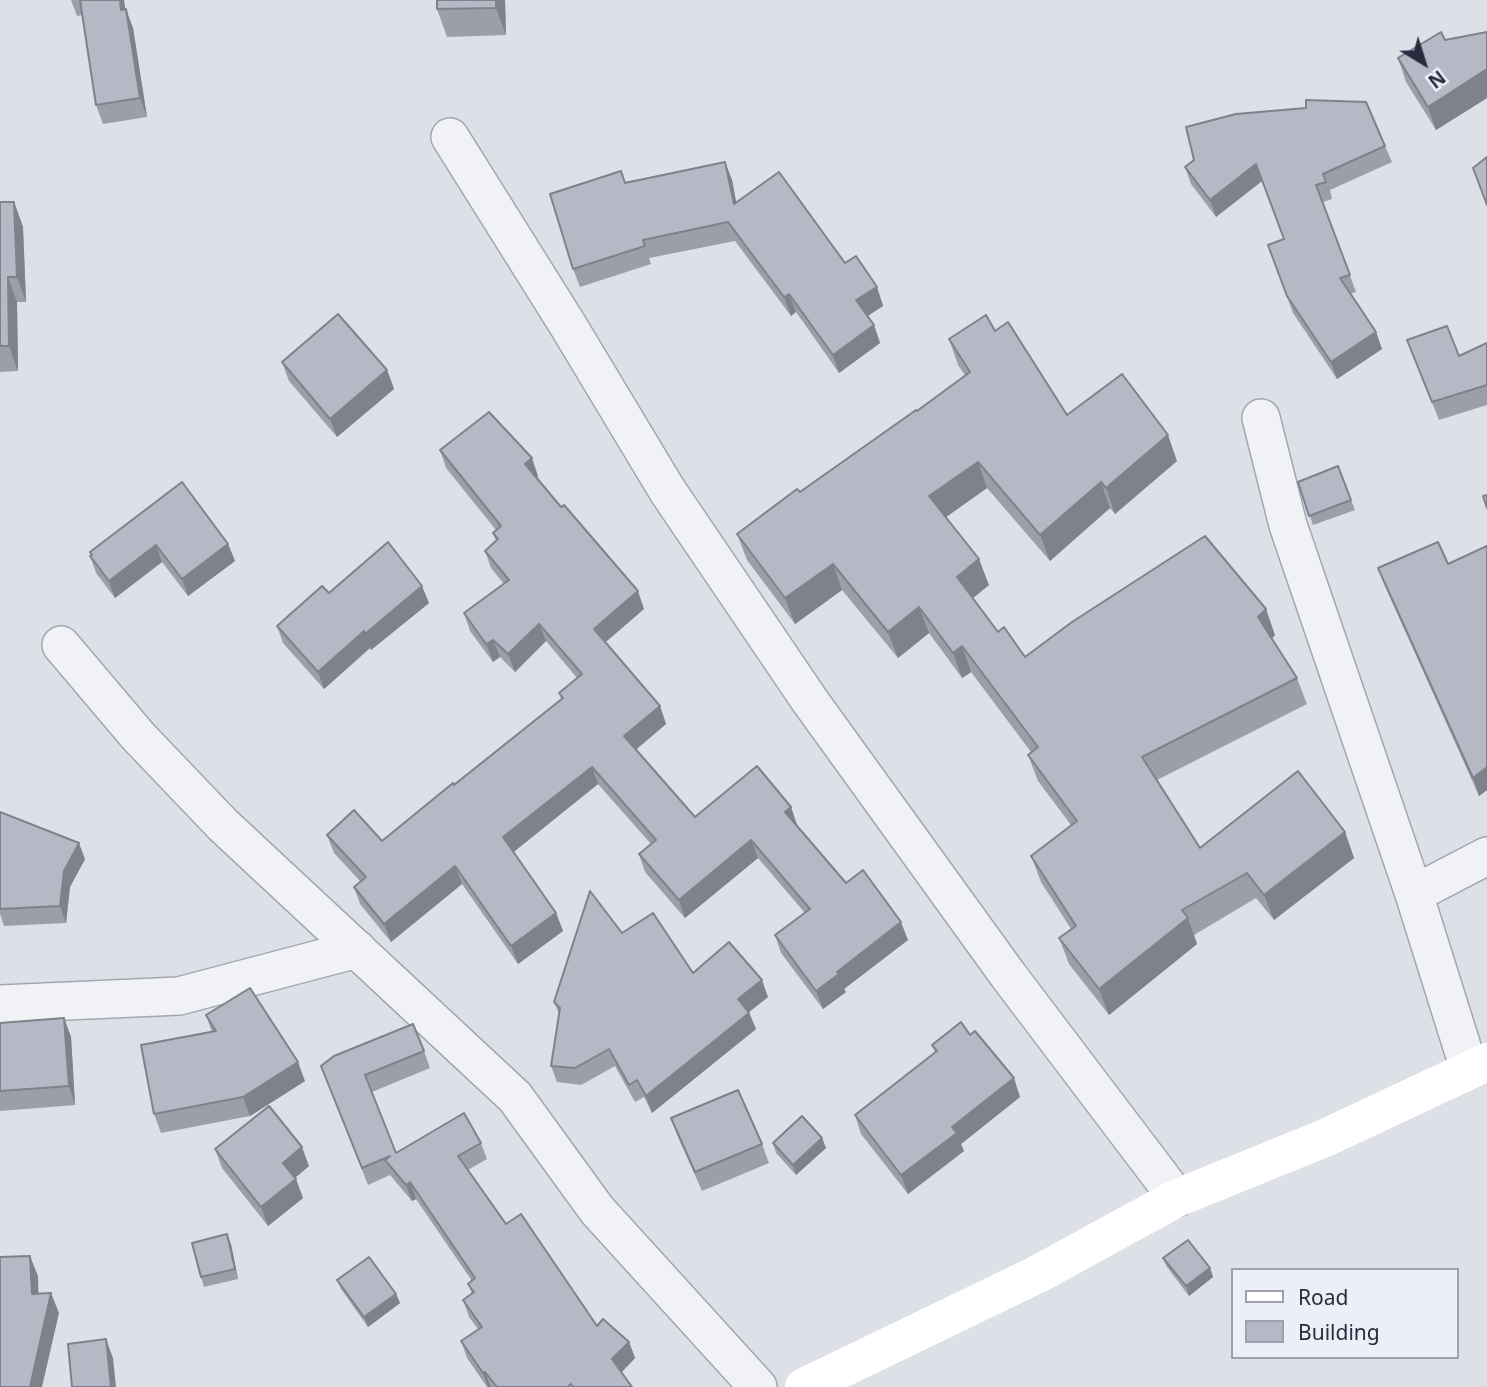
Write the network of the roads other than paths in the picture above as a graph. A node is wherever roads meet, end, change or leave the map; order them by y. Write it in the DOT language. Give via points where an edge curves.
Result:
graph roads {
  1 [pos="450,137"];
  2 [pos="1261,418"];
  3 [pos="61,645"];
  4 [pos="1487,856"];
  5 [pos="1414,894"];
  6 [pos="357,949"];
  7 [pos="0,1004"];
  8 [pos="1478,1065"];
  9 [pos="1177,1198"];
  10 [pos="758,1387"];
  11 [pos="804,1387"];
  1 -- 9 [label="street" via="667,490 795,679 1007,975"];
  2 -- 5 [label="street" via="1288,525"];
  3 -- 6 [label="street" via="138,736 223,825"];
  4 -- 5 [label="street"];
  5 -- 8 [label="street"];
  6 -- 7 [label="street" via="179,996"];
  6 -- 10 [label="street" via="515,1097 597,1210"];
  8 -- 9 [label="street" via="1325,1139"];
  9 -- 11 [label="street" via="1038,1274"];
}
